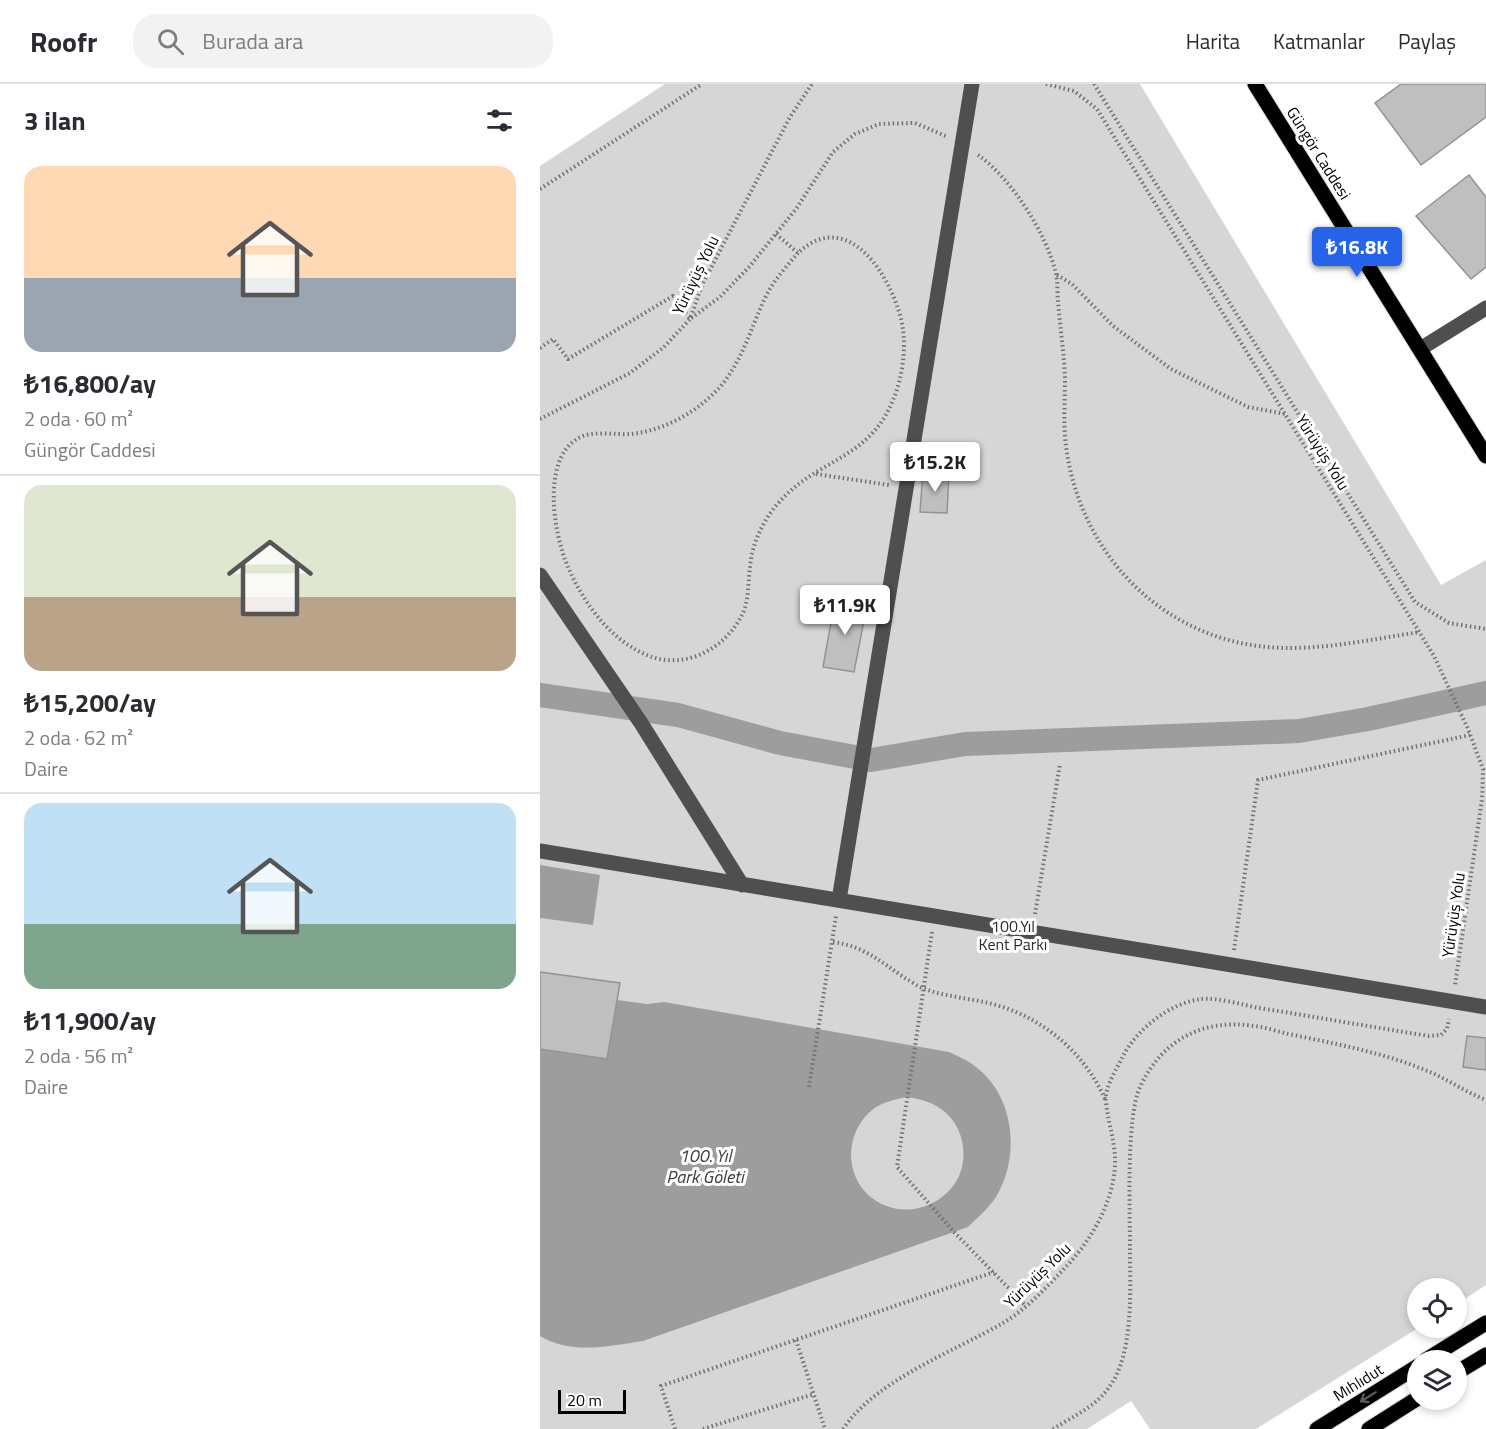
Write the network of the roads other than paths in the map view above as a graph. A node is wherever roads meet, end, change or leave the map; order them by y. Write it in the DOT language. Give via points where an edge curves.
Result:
graph roads {
  1 [pos="972,84"];
  2 [pos="1255,84"];
  3 [pos="1486,308"];
  4 [pos="1420,349"];
  5 [pos="1486,456"];
  6 [pos="540,575"];
  7 [pos="540,852"];
  8 [pos="742,885"];
  9 [pos="839,900"];
  10 [pos="1486,1007"];
  11 [pos="1486,1323"];
  12 [pos="1442,1350"];
  13 [pos="1486,1355"];
  14 [pos="1467,1367"];
  15 [pos="1407,1373"];
  16 [pos="1407,1405"];
  17 [pos="1317,1429"];
  18 [pos="1369,1429"];
  1 -- 9 [label="street"];
  2 -- 4 [label="main road, Güngör Caddesi"];
  3 -- 4 [label="street"];
  4 -- 5 [label="main road, Güngör Caddesi"];
  6 -- 8 [label="street" via="641,723"];
  7 -- 8 [label="street"];
  8 -- 9 [label="street"];
  9 -- 10 [label="street"];
  11 -- 12 [label="main road"];
  13 -- 14 [label="main road"];
  15 -- 17 [label="main road, Mıhlıdut, one-way"];
  16 -- 18 [label="main road"];
}
